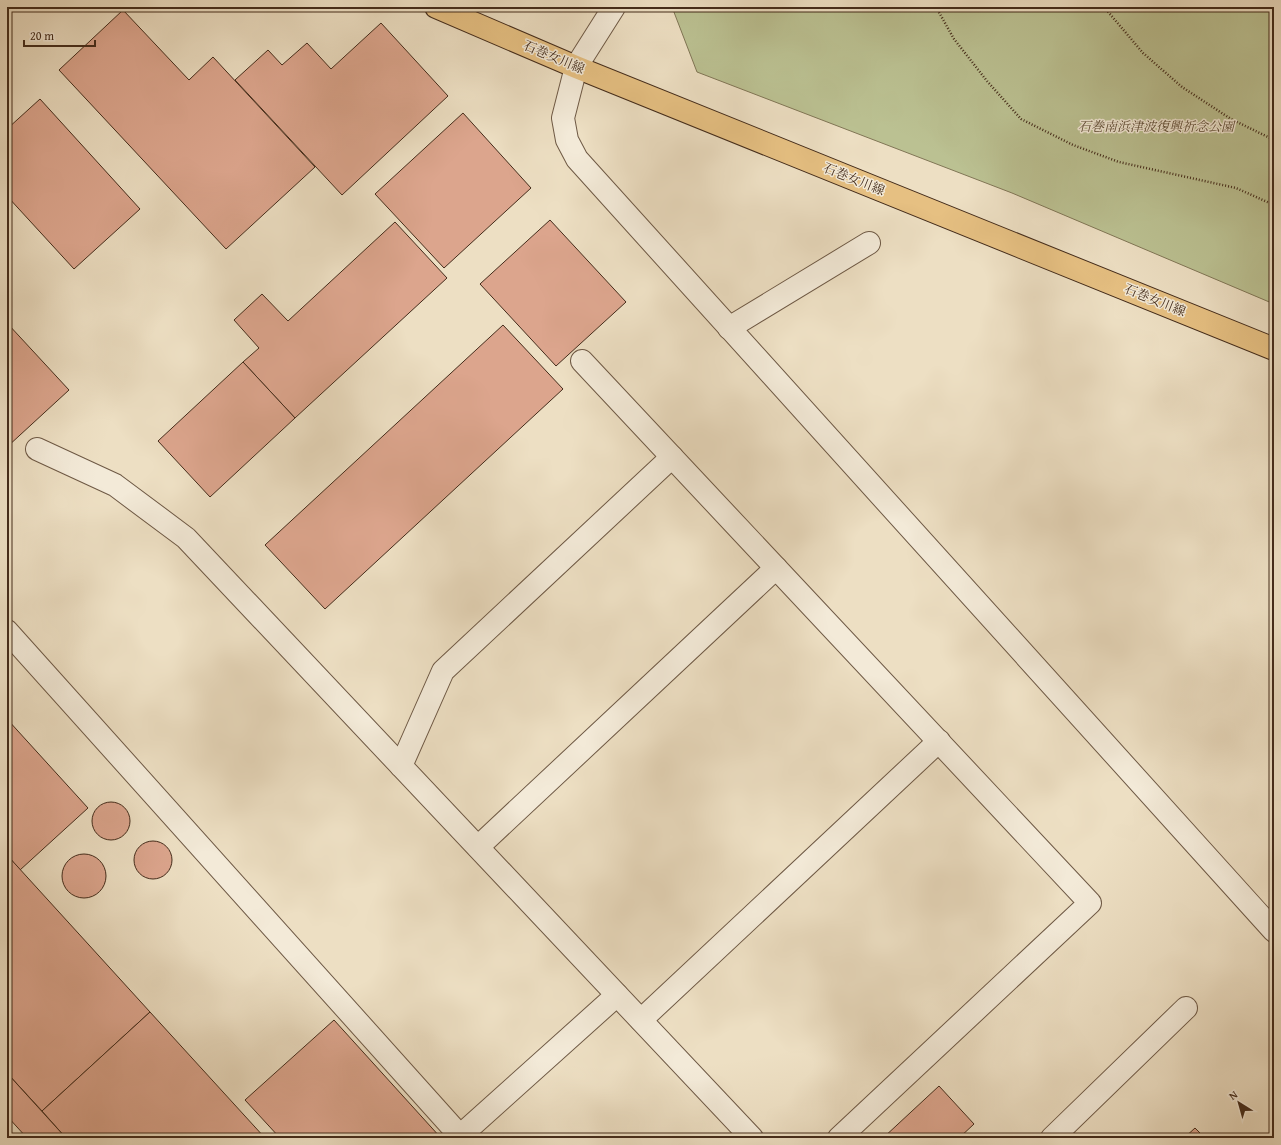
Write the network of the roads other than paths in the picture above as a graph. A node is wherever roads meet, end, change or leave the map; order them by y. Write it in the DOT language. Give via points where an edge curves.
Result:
graph roads {
  1 [pos="436,7"];
  2 [pos="614,7"];
  3 [pos="576,67"];
  4 [pos="869,243"];
  5 [pos="729,328"];
  6 [pos="1274,348"];
  7 [pos="582,361"];
  8 [pos="37,449"];
  9 [pos="672,457"];
  10 [pos="776,568"];
  11 [pos="7,631"];
  12 [pos="939,741"];
  13 [pos="401,766"];
  14 [pos="478,847"];
  15 [pos="1274,931"];
  16 [pos="618,995"];
  17 [pos="1186,1008"];
  18 [pos="641,1020"];
  19 [pos="461,1137"];
  20 [pos="752,1138"];
  21 [pos="838,1138"];
  22 [pos="1052,1138"];
  1 -- 3 [label="main road, 石巻女川線"];
  2 -- 3 [label="street"];
  3 -- 5 [label="street" via="563,118 567,140 577,159"];
  3 -- 6 [label="main road, 石巻女川線"];
  4 -- 5 [label="street"];
  5 -- 15 [label="street"];
  7 -- 9 [label="street"];
  8 -- 13 [label="street" via="115,485 186,538"];
  9 -- 10 [label="street"];
  9 -- 13 [label="street" via="443,671"];
  10 -- 12 [label="street"];
  10 -- 14 [label="street"];
  11 -- 19 [label="street"];
  12 -- 18 [label="street"];
  12 -- 21 [label="street" via="1090,902"];
  13 -- 14 [label="street"];
  14 -- 16 [label="street"];
  16 -- 18 [label="street"];
  16 -- 19 [label="street"];
  17 -- 22 [label="street"];
  18 -- 20 [label="street"];
}
